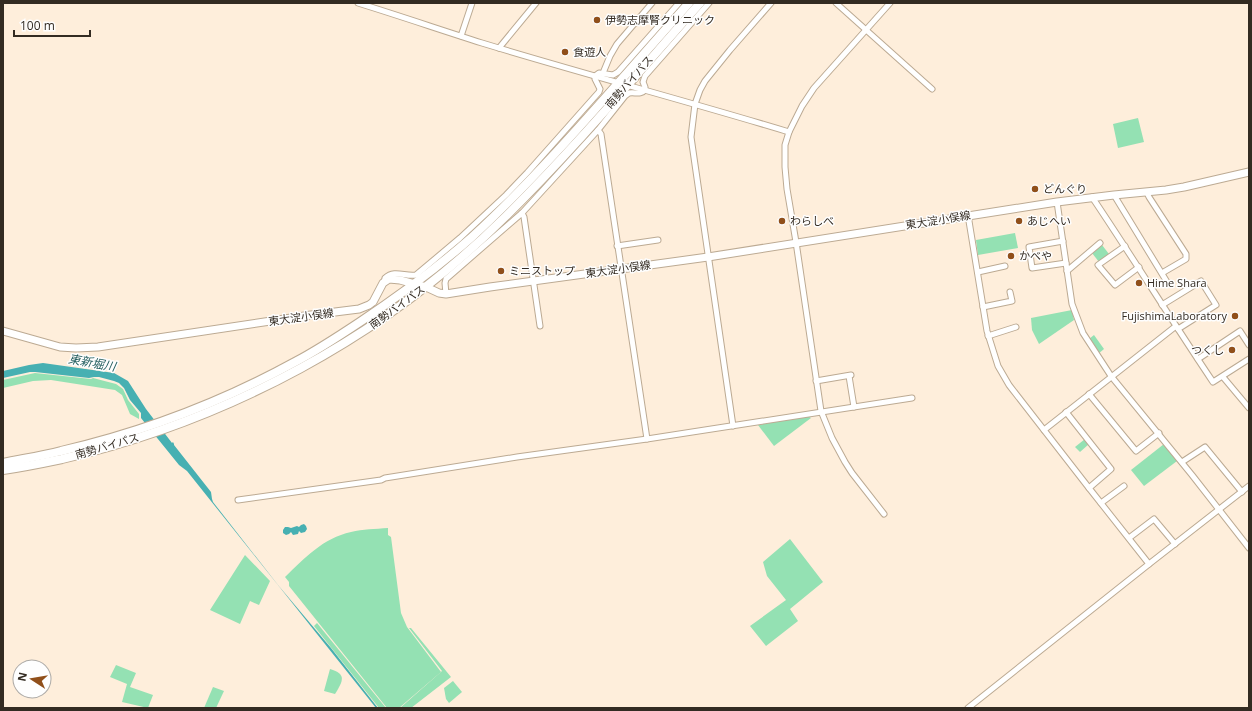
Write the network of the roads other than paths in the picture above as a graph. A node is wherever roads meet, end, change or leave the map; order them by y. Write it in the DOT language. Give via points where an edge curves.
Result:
graph roads {
  1 [pos="358,3"];
  2 [pos="472,3"];
  3 [pos="536,3"];
  4 [pos="652,3"];
  5 [pos="680,3"];
  6 [pos="688,3"];
  7 [pos="700,3"];
  8 [pos="709,3"];
  9 [pos="771,3"];
  10 [pos="836,3"];
  11 [pos="890,3"];
  12 [pos="866,29"];
  13 [pos="461,36"];
  14 [pos="499,48"];
  15 [pos="603,73"];
  16 [pos="595,76"];
  17 [pos="617,83"];
  18 [pos="627,85"];
  19 [pos="932,89"];
  20 [pos="645,90"];
  21 [pos="696,104"];
  22 [pos="598,130"];
  23 [pos="790,132"];
  24 [pos="1249,172"];
  25 [pos="1147,192"];
  26 [pos="1114,195"];
  27 [pos="1092,197"];
  28 [pos="1057,202"];
  29 [pos="522,213"];
  30 [pos="968,215"];
  31 [pos="658,240"];
  32 [pos="1063,241"];
  33 [pos="796,242"];
  34 [pos="1100,243"];
  35 [pos="617,246"];
  36 [pos="1125,246"];
  37 [pos="708,257"];
  38 [pos="1066,263"];
  39 [pos="1005,266"];
  40 [pos="1139,267"];
  41 [pos="620,269"];
  42 [pos="1067,271"];
  43 [pos="978,272"];
  44 [pos="1162,273"];
  45 [pos="533,281"];
  46 [pos="1167,282"];
  47 [pos="384,283"];
  48 [pos="415,284"];
  49 [pos="426,287"];
  50 [pos="1010,292"];
  51 [pos="446,294"];
  52 [pos="1162,305"];
  53 [pos="983,307"];
  54 [pos="540,326"];
  55 [pos="1016,327"];
  56 [pos="1177,328"];
  57 [pos="3,330"];
  58 [pos="988,336"];
  59 [pos="1249,345"];
  60 [pos="1198,359"];
  61 [pos="1249,359"];
  62 [pos="1111,376"];
  63 [pos="1223,377"];
  64 [pos="816,381"];
  65 [pos="1089,394"];
  66 [pos="912,398"];
  67 [pos="854,407"];
  68 [pos="1249,408"];
  69 [pos="821,412"];
  70 [pos="1066,412"];
  71 [pos="162,425"];
  72 [pos="733,426"];
  73 [pos="147,430"];
  74 [pos="1044,430"];
  75 [pos="1159,433"];
  76 [pos="647,439"];
  77 [pos="1182,462"];
  78 [pos="3,463"];
  79 [pos="3,470"];
  80 [pos="1124,486"];
  81 [pos="1249,486"];
  82 [pos="1089,488"];
  83 [pos="1242,492"];
  84 [pos="238,500"];
  85 [pos="1101,503"];
  86 [pos="1219,510"];
  87 [pos="884,514"];
  88 [pos="1129,538"];
  89 [pos="1175,544"];
  90 [pos="1249,548"];
  91 [pos="1149,564"];
  92 [pos="968,708"];
  1 -- 13 [label="street"];
  2 -- 13 [label="street"];
  3 -- 14 [label="street"];
  4 -- 15 [label="street" via="617,44"];
  5 -- 15 [label="street" via="618,72 614,75"];
  6 -- 17 [label="highway, 南勢バイパス"];
  7 -- 18 [label="highway, 南勢バイパス"];
  8 -- 20 [label="street" via="644,76"];
  9 -- 21 [label="street" via="710,73 700,90"];
  10 -- 12 [label="street"];
  11 -- 12 [label="street"];
  12 -- 19 [label="street"];
  12 -- 23 [label="street" via="814,88"];
  13 -- 14 [label="street"];
  14 -- 16 [label="street"];
  15 -- 16 [label="street"];
  16 -- 17 [label="street"];
  16 -- 47 [label="street" via="599,92 506,195 416,275 392,274 385,278"];
  17 -- 18 [label="street"];
  17 -- 48 [label="highway, 南勢バイパス" via="497,212"];
  18 -- 20 [label="street"];
  18 -- 49 [label="highway, 南勢バイパス" via="505,218"];
  20 -- 21 [label="street"];
  20 -- 22 [label="street" via="625,96"];
  21 -- 23 [label="street"];
  21 -- 37 [label="street" via="691,137"];
  22 -- 29 [label="street"];
  22 -- 35 [label="street" via="601,134"];
  23 -- 33 [label="street" via="785,145 784,167"];
  24 -- 25 [label="main road, 東大淀小俣線" via="1184,188"];
  25 -- 26 [label="main road, 東大淀小俣線"];
  25 -- 44 [label="street" via="1186,254 1186,258"];
  26 -- 27 [label="main road, 東大淀小俣線"];
  26 -- 44 [label="street"];
  27 -- 28 [label="main road, 東大淀小俣線"];
  27 -- 36 [label="street"];
  28 -- 30 [label="main road, 東大淀小俣線"];
  28 -- 32 [label="street"];
  29 -- 45 [label="street"];
  29 -- 51 [label="street" via="446,279"];
  30 -- 33 [label="main road, 東大淀小俣線"];
  30 -- 43 [label="street"];
  31 -- 35 [label="street"];
  32 -- 38 [label="street"];
  32 -- 38 [label="street" via="1029,247 1032,268"];
  33 -- 37 [label="main road, 東大淀小俣線"];
  33 -- 64 [label="street"];
  34 -- 42 [label="street"];
  35 -- 41 [label="street"];
  36 -- 40 [label="street"];
  36 -- 40 [label="street" via="1098,265 1115,285"];
  37 -- 41 [label="main road, 東大淀小俣線"];
  37 -- 72 [label="street"];
  38 -- 42 [label="street"];
  39 -- 43 [label="street"];
  40 -- 52 [label="street"];
  41 -- 45 [label="main road, 東大淀小俣線"];
  41 -- 76 [label="street"];
  42 -- 62 [label="street" via="1076,318"];
  43 -- 53 [label="street"];
  44 -- 46 [label="street"];
  45 -- 51 [label="main road, 東大淀小俣線"];
  45 -- 54 [label="street"];
  47 -- 48 [label="main road, 東大淀小俣線" via="394,279"];
  47 -- 57 [label="main road, 東大淀小俣線" via="373,302 359,309 98,347 60,347"];
  48 -- 49 [label="main road, 東大淀小俣線"];
  48 -- 71 [label="highway, 南勢バイパス" via="340,336 295,363"];
  49 -- 51 [label="main road, 東大淀小俣線" via="439,294"];
  49 -- 71 [label="highway, 南勢バイパス" via="370,327 304,366 192,418"];
  50 -- 53 [label="street" via="1012,301"];
  52 -- 56 [label="street"];
  52 -- 56 [label="street" via="1201,281 1216,305"];
  53 -- 58 [label="street"];
  55 -- 58 [label="street"];
  56 -- 60 [label="street"];
  56 -- 62 [label="street"];
  58 -- 74 [label="street" via="1003,375"];
  59 -- 60 [label="street" via="1240,331"];
  60 -- 63 [label="street" via="1213,382"];
  61 -- 63 [label="street"];
  62 -- 65 [label="street"];
  62 -- 75 [label="street"];
  63 -- 68 [label="street"];
  64 -- 67 [label="street" via="850,375"];
  64 -- 69 [label="street"];
  65 -- 70 [label="street"];
  65 -- 75 [label="street" via="1136,451"];
  66 -- 67 [label="street"];
  67 -- 69 [label="street"];
  69 -- 72 [label="street"];
  69 -- 87 [label="street" via="848,467"];
  70 -- 74 [label="street"];
  70 -- 82 [label="street" via="1111,469"];
  71 -- 73 [label="highway, 南勢バイパス"];
  72 -- 76 [label="street"];
  73 -- 78 [label="highway, 南勢バイパス"];
  73 -- 79 [label="highway, 南勢バイパス" via="63,459"];
  74 -- 82 [label="street"];
  75 -- 77 [label="street"];
  76 -- 84 [label="street"];
  77 -- 83 [label="street" via="1205,446"];
  77 -- 86 [label="street"];
  80 -- 85 [label="street"];
  81 -- 83 [label="street"];
  82 -- 85 [label="street"];
  83 -- 86 [label="street"];
  85 -- 88 [label="street"];
  86 -- 89 [label="street"];
  86 -- 90 [label="street"];
  88 -- 89 [label="street" via="1154,519"];
  88 -- 91 [label="street"];
  89 -- 91 [label="street"];
  91 -- 92 [label="street"];
}
